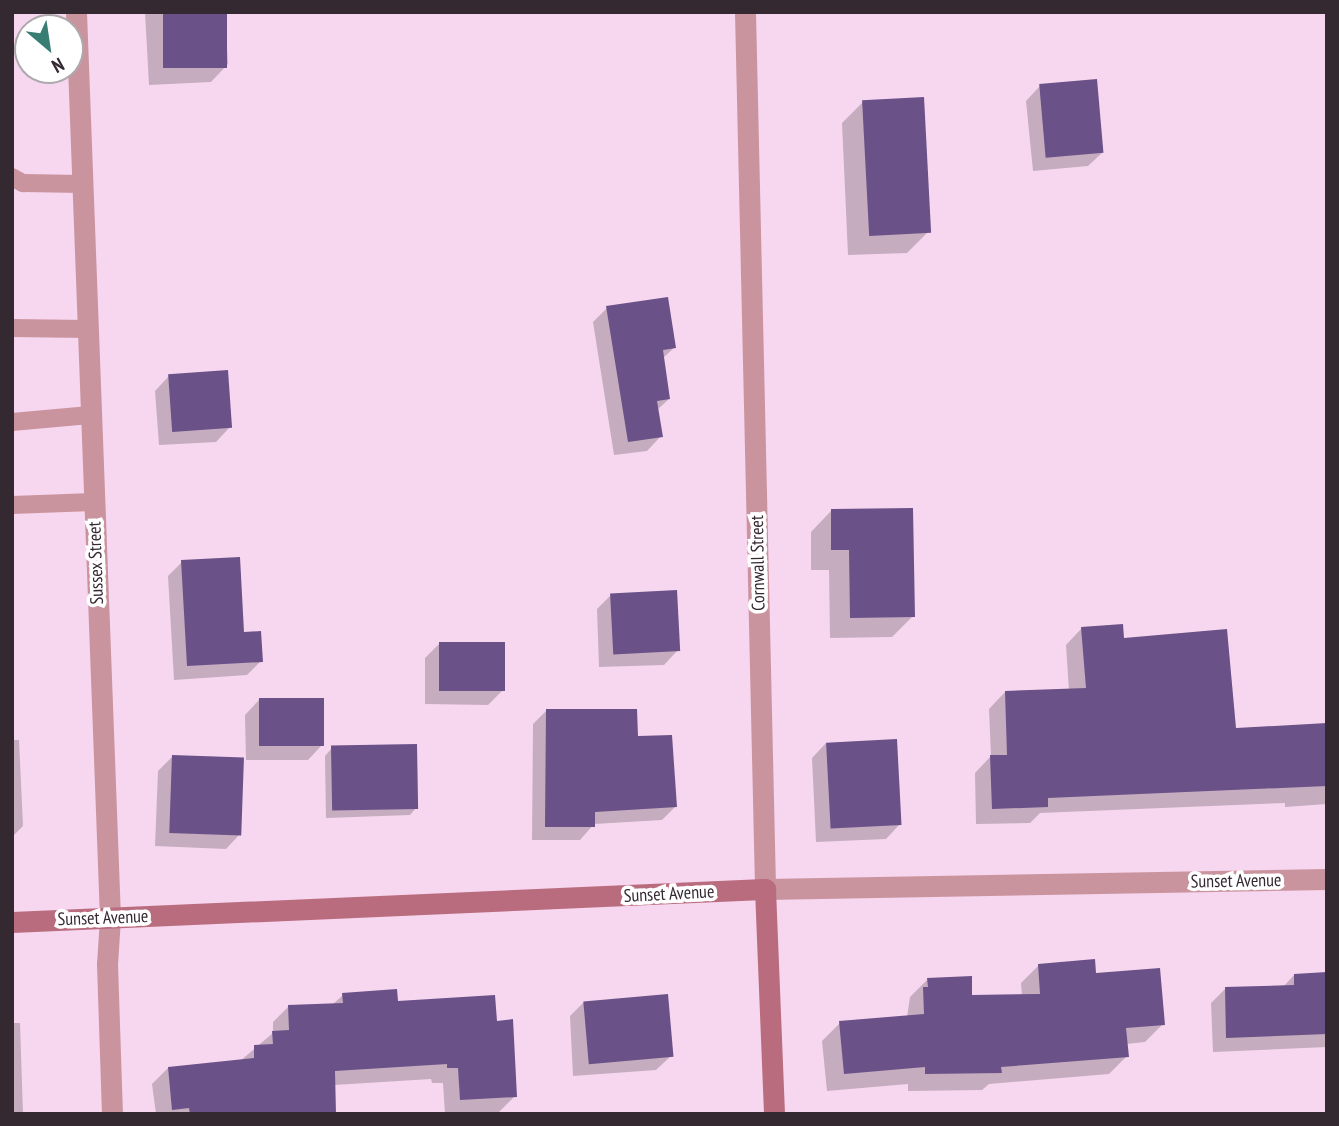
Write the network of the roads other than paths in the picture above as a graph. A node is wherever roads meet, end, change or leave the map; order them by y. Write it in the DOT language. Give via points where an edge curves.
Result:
graph roads {
  1 [pos="76,12"];
  2 [pos="745,12"];
  3 [pos="12,177"];
  4 [pos="81,184"];
  5 [pos="12,328"];
  6 [pos="87,329"];
  7 [pos="90,415"];
  8 [pos="12,422"];
  9 [pos="93,502"];
  10 [pos="12,505"];
  11 [pos="1327,879"];
  12 [pos="765,889"];
  13 [pos="110,918"];
  14 [pos="12,922"];
  15 [pos="112,1114"];
  16 [pos="774,1114"];
  1 -- 4 [label="street, Sussex Street"];
  2 -- 12 [label="street, Cornwall Street"];
  3 -- 4 [label="lane" via="23,183"];
  4 -- 6 [label="street, Sussex Street"];
  5 -- 6 [label="lane"];
  6 -- 7 [label="street, Sussex Street"];
  7 -- 8 [label="lane"];
  7 -- 9 [label="street, Sussex Street"];
  9 -- 10 [label="lane"];
  9 -- 13 [label="street, Sussex Street"];
  11 -- 12 [label="street, Sunset Avenue"];
  12 -- 13 [label="main road, Sunset Avenue"];
  12 -- 16 [label="main road, Cornwall Street"];
  13 -- 14 [label="main road, Sunset Avenue"];
  13 -- 15 [label="street, Sussex Street"];
}
